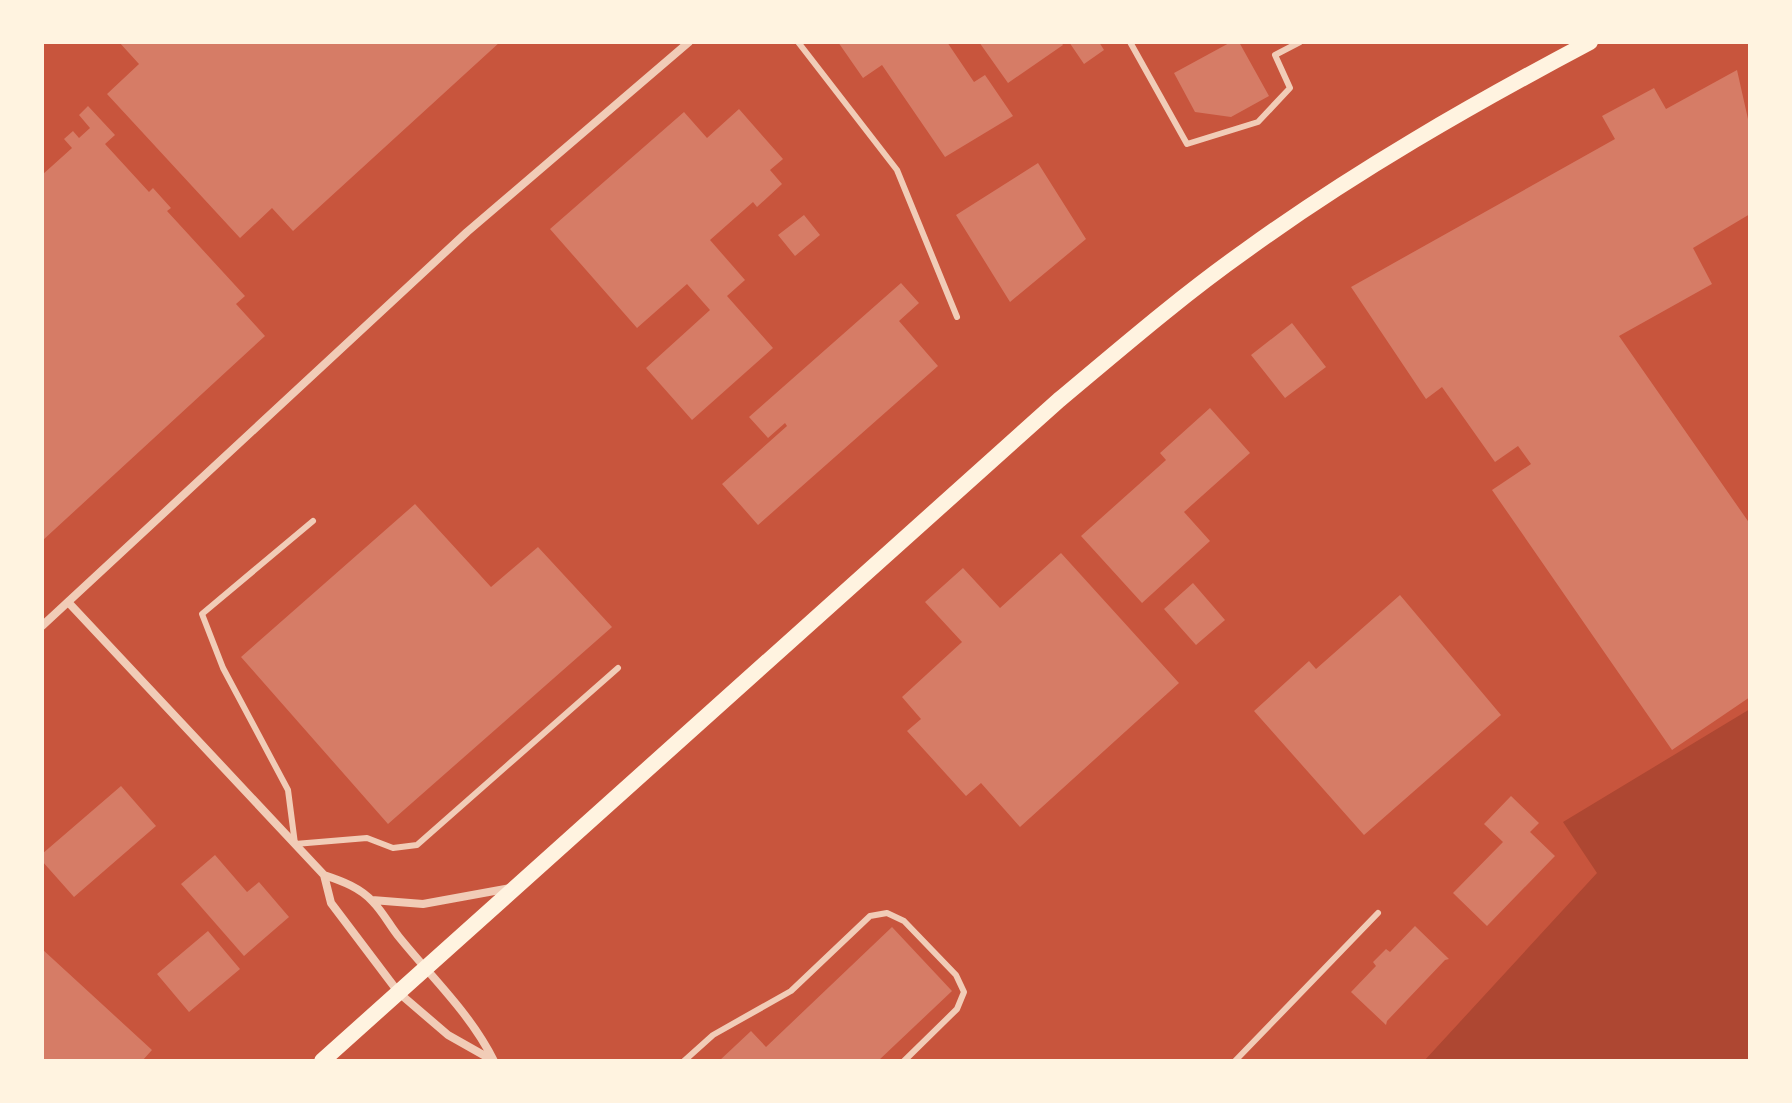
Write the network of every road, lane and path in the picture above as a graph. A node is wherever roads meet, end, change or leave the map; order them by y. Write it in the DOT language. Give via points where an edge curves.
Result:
graph roads {
  1 [pos="689,42"];
  2 [pos="798,42"];
  3 [pos="1130,42"];
  4 [pos="1300,42"];
  5 [pos="1590,42"];
  6 [pos="957,317"];
  7 [pos="313,521"];
  8 [pos="68,602"];
  9 [pos="42,626"];
  10 [pos="618,668"];
  11 [pos="295,844"];
  12 [pos="324,875"];
  13 [pos="516,887"];
  14 [pos="372,900"];
  15 [pos="1378,913"];
  16 [pos="427,968"];
  17 [pos="399,993"];
  18 [pos="322,1061"];
  19 [pos="494,1061"];
  20 [pos="684,1061"];
  21 [pos="904,1061"];
  22 [pos="1235,1061"];
  1 -- 8 [label="street" via="467,232"];
  2 -- 6 [label="lane" via="897,170"];
  3 -- 4 [label="lane" via="1187,144 1258,122 1290,88 1275,55"];
  5 -- 13 [label="main road" via="1420,136 1246,250 1157,317"];
  7 -- 11 [label="lane" via="202,614 223,668 288,790"];
  8 -- 9 [label="street"];
  8 -- 11 [label="street"];
  10 -- 11 [label="lane" via="417,845 393,848 367,838"];
  11 -- 12 [label="street"];
  12 -- 14 [label="street"];
  12 -- 17 [label="street" via="331,903"];
  13 -- 14 [label="street" via="423,904"];
  13 -- 16 [label="main road"];
  14 -- 16 [label="street"];
  15 -- 22 [label="lane"];
  16 -- 17 [label="main road"];
  16 -- 19 [label="street" via="480,1032"];
  17 -- 18 [label="main road"];
  17 -- 19 [label="street" via="448,1035"];
  20 -- 21 [label="lane" via="713,1035 791,991 870,916 887,913 904,921 956,975 964,992 957,1009"];
}
